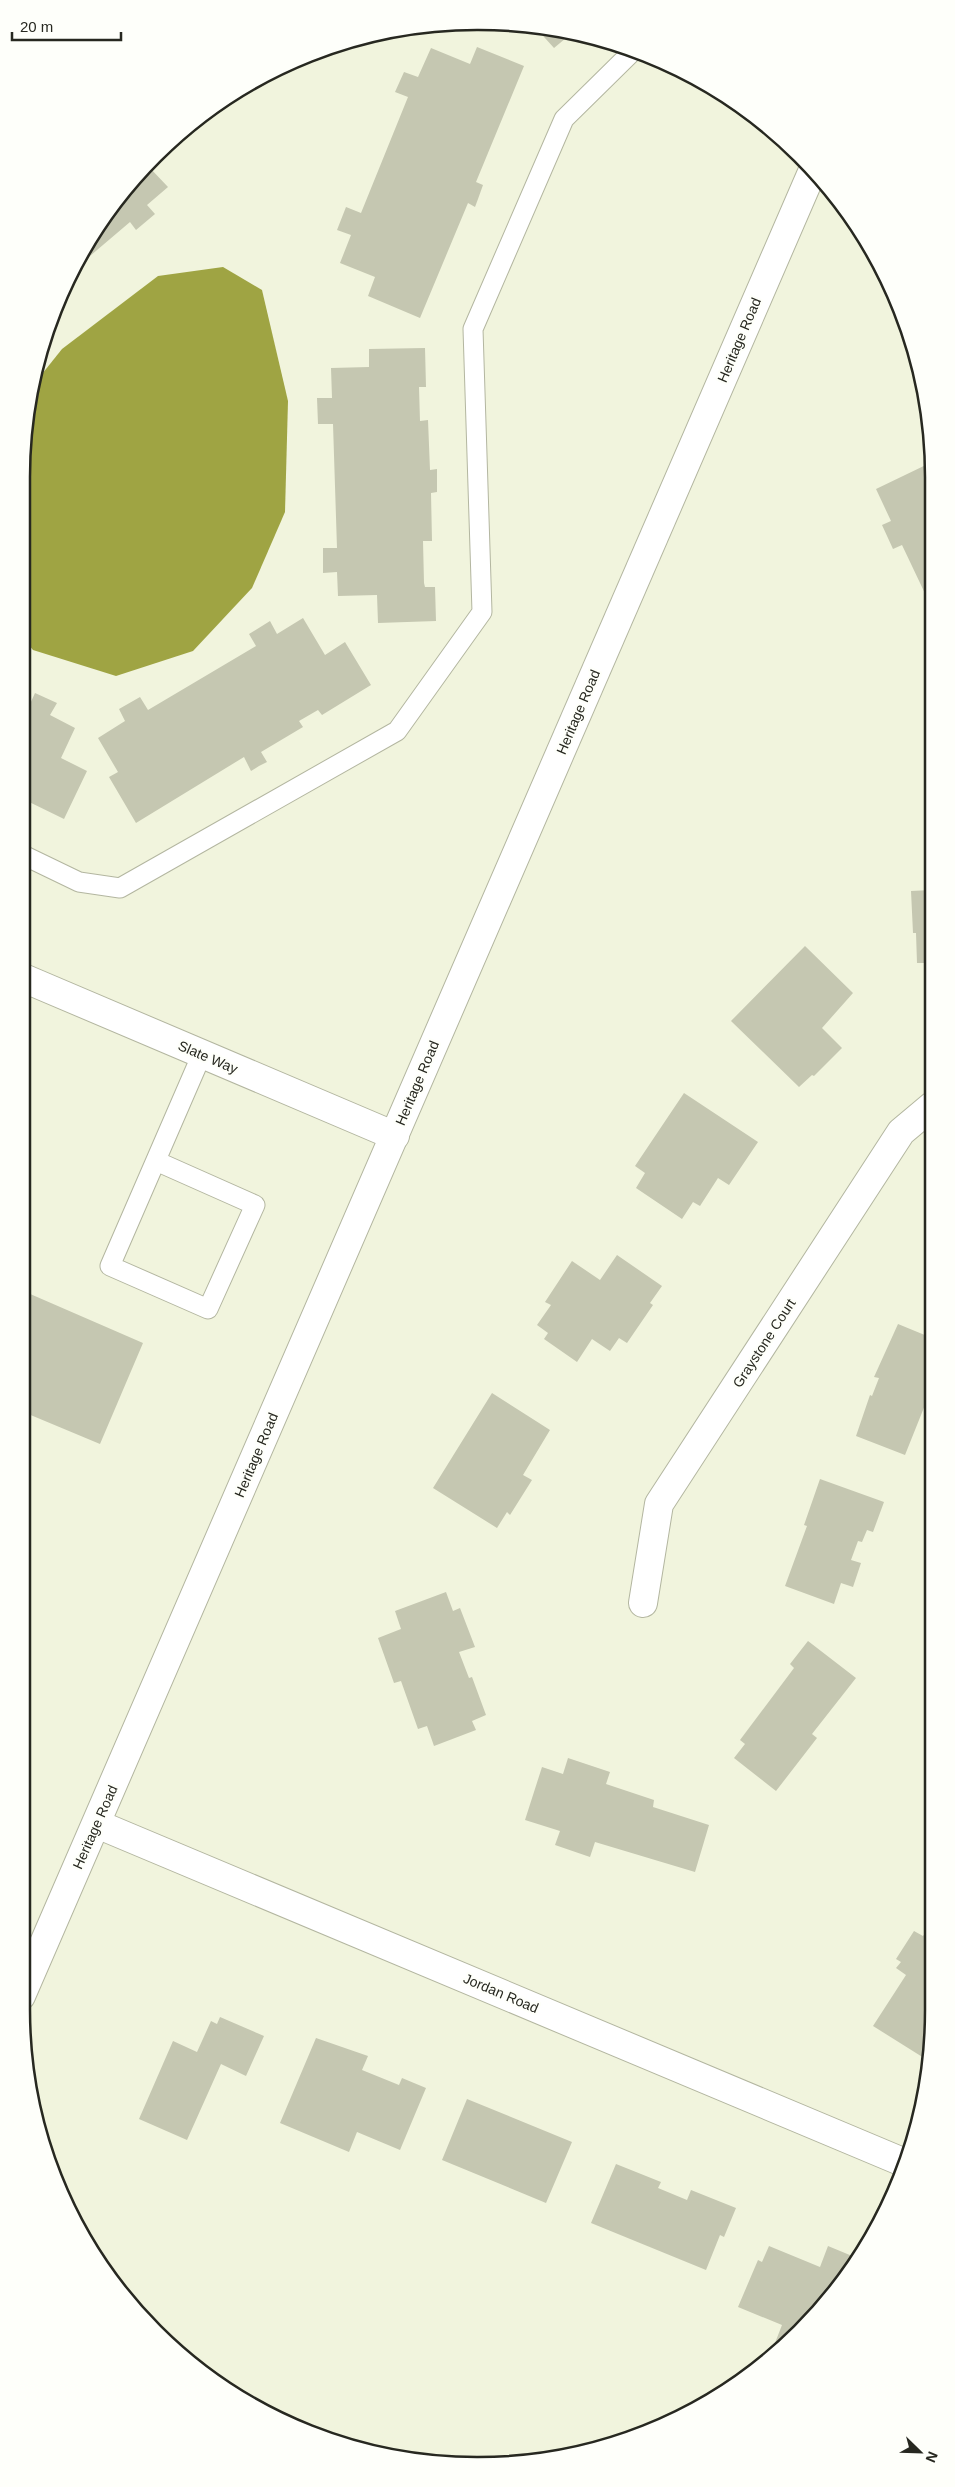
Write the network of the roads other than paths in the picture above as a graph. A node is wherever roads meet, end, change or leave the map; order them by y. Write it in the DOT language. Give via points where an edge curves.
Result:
graph roads {
  1 [pos="628,57"];
  2 [pos="810,178"];
  3 [pos="30,858"];
  4 [pos="30,981"];
  5 [pos="202,1054"];
  6 [pos="925,1112"];
  7 [pos="395,1136"];
  8 [pos="156,1161"];
  9 [pos="643,1603"];
  10 [pos="97,1824"];
  11 [pos="30,1976"];
  12 [pos="898,2160"];
  1 -- 3 [label="lane" via="564,118 473,329 482,612 397,731 120,888 80,882"];
  2 -- 7 [label="main road, Heritage Road"];
  4 -- 5 [label="main road, Slate Way"];
  5 -- 7 [label="main road, Slate Way"];
  5 -- 8 [label="lane"];
  6 -- 9 [label="main road, Graystone Court" via="901,1132 659,1504"];
  7 -- 10 [label="main road, Heritage Road"];
  8 -- 8 [label="lane" via="110,1266 208,1309 255,1205"];
  10 -- 11 [label="main road, Heritage Road"];
  10 -- 12 [label="main road, Jordan Road"];
}
